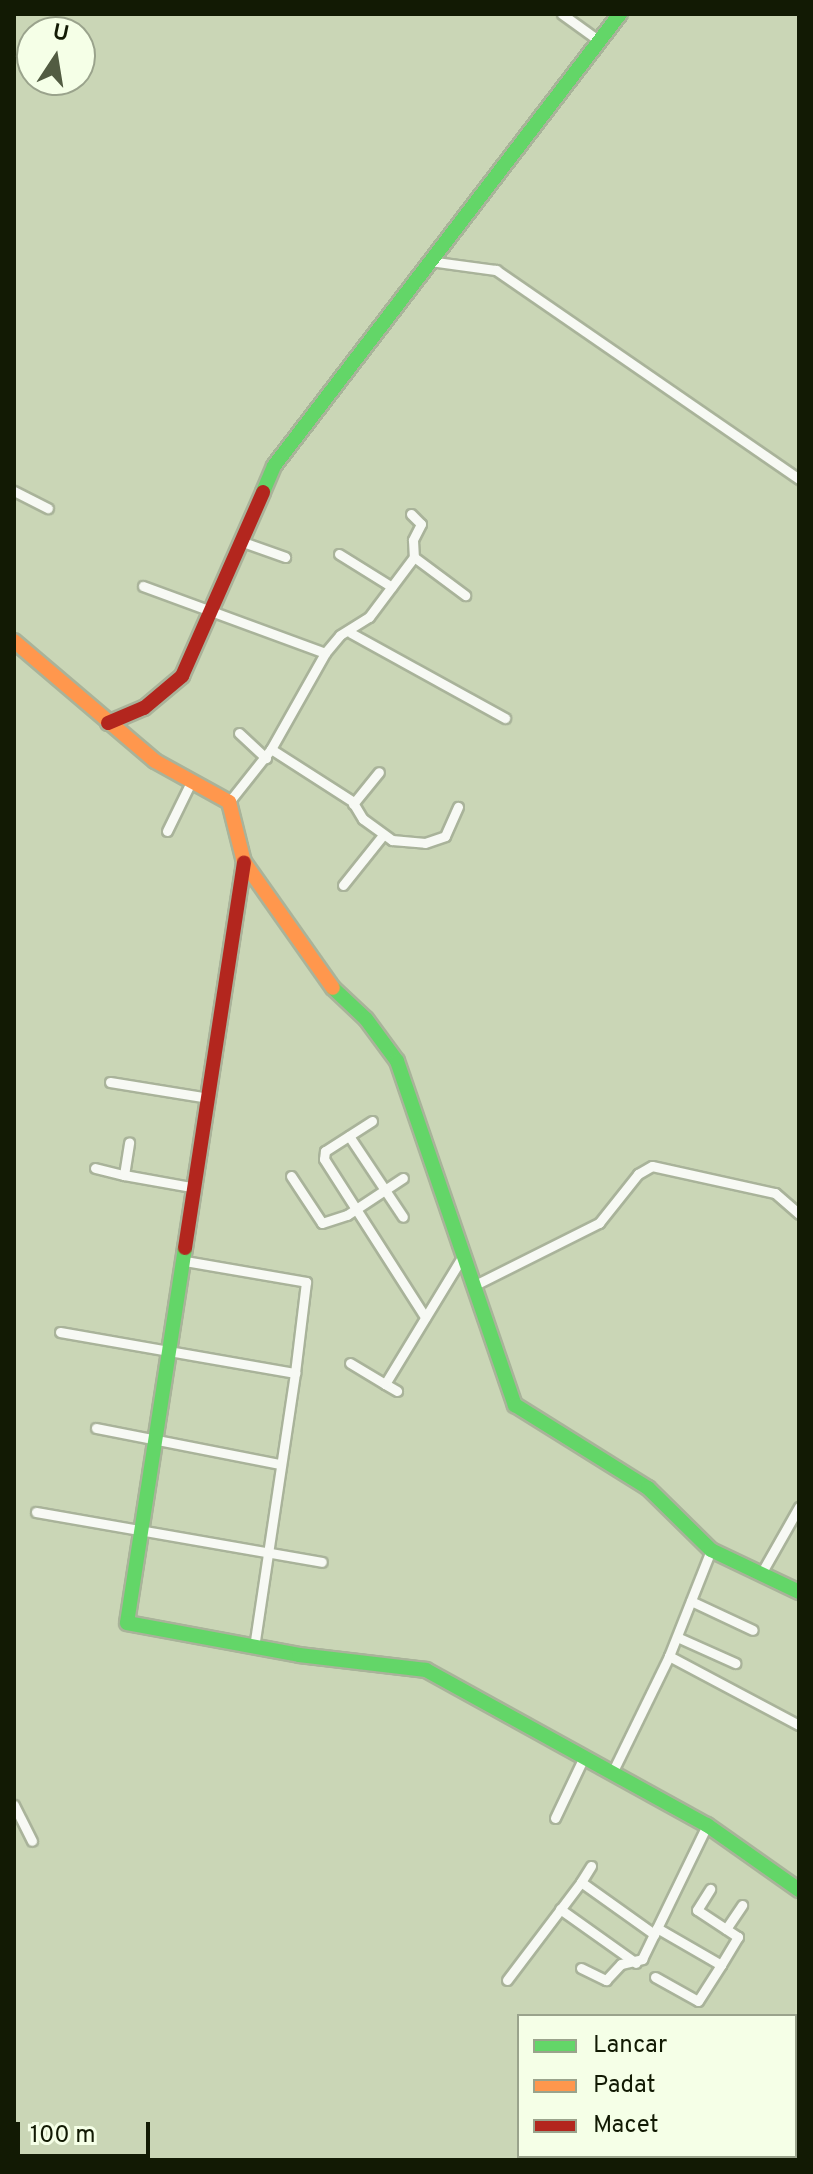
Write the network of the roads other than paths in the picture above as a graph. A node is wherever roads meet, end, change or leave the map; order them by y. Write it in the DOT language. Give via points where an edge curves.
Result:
graph roads {
  1 [pos="562,14"];
  2 [pos="620,14"];
  3 [pos="598,40"];
  4 [pos="428,261"];
  5 [pos="799,479"];
  6 [pos="14,491"];
  7 [pos="48,508"];
  8 [pos="411,514"];
  9 [pos="240,541"];
  10 [pos="339,554"];
  11 [pos="285,557"];
  12 [pos="414,557"];
  13 [pos="143,586"];
  14 [pos="392,587"];
  15 [pos="465,595"];
  16 [pos="211,611"];
  17 [pos="351,633"];
  18 [pos="14,641"];
  19 [pos="325,653"];
  20 [pos="505,718"];
  21 [pos="108,723"];
  22 [pos="239,733"];
  23 [pos="268,753"];
  24 [pos="379,772"];
  25 [pos="191,782"];
  26 [pos="229,802"];
  27 [pos="353,804"];
  28 [pos="458,807"];
  29 [pos="167,831"];
  30 [pos="383,835"];
  31 [pos="244,862"];
  32 [pos="343,885"];
  33 [pos="110,1082"];
  34 [pos="209,1098"];
  35 [pos="372,1121"];
  36 [pos="349,1136"];
  37 [pos="129,1142"];
  38 [pos="95,1168"];
  39 [pos="124,1175"];
  40 [pos="291,1176"];
  41 [pos="403,1178"];
  42 [pos="196,1188"];
  43 [pos="385,1190"];
  44 [pos="356,1209"];
  45 [pos="799,1214"];
  46 [pos="403,1217"];
  47 [pos="464,1254"];
  48 [pos="185,1261"];
  49 [pos="475,1285"];
  50 [pos="425,1317"];
  51 [pos="60,1332"];
  52 [pos="170,1351"];
  53 [pos="350,1363"];
  54 [pos="295,1373"];
  55 [pos="385,1384"];
  56 [pos="397,1391"];
  57 [pos="96,1428"];
  58 [pos="156,1442"];
  59 [pos="280,1464"];
  60 [pos="799,1507"];
  61 [pos="36,1512"];
  62 [pos="144,1533"];
  63 [pos="711,1550"];
  64 [pos="266,1555"];
  65 [pos="322,1562"];
  66 [pos="762,1572"];
  67 [pos="799,1592"];
  68 [pos="691,1601"];
  69 [pos="753,1630"];
  70 [pos="677,1637"];
  71 [pos="254,1647"];
  72 [pos="669,1656"];
  73 [pos="735,1663"];
  74 [pos="799,1725"];
  75 [pos="583,1759"];
  76 [pos="613,1771"];
  77 [pos="14,1805"];
  78 [pos="555,1818"];
  79 [pos="707,1825"];
  80 [pos="32,1841"];
  81 [pos="591,1866"];
  82 [pos="581,1882"];
  83 [pos="710,1889"];
  84 [pos="799,1890"];
  85 [pos="742,1905"];
  86 [pos="560,1909"];
  87 [pos="726,1929"];
  88 [pos="655,1931"];
  89 [pos="636,1963"];
  90 [pos="721,1965"];
  91 [pos="581,1968"];
  92 [pos="655,1977"];
  93 [pos="507,1980"];
  1 -- 3 [label="street"];
  2 -- 3 [label="street"];
  3 -- 4 [label="street"];
  4 -- 5 [label="street" via="496,270"];
  4 -- 9 [label="street" via="274,466"];
  6 -- 7 [label="street"];
  8 -- 12 [label="street" via="421,524 413,540"];
  9 -- 11 [label="street"];
  9 -- 16 [label="street"];
  10 -- 14 [label="street"];
  12 -- 14 [label="street"];
  12 -- 15 [label="street"];
  13 -- 16 [label="street"];
  14 -- 17 [label="street"];
  16 -- 19 [label="street"];
  16 -- 21 [label="street" via="174,685 144,708"];
  17 -- 19 [label="street" via="340,635"];
  17 -- 20 [label="street"];
  18 -- 21 [label="street"];
  19 -- 23 [label="street"];
  21 -- 25 [label="street"];
  22 -- 23 [label="street"];
  23 -- 26 [label="street"];
  23 -- 27 [label="street"];
  24 -- 27 [label="street"];
  25 -- 26 [label="street"];
  25 -- 29 [label="street"];
  26 -- 31 [label="street"];
  27 -- 30 [label="street"];
  28 -- 30 [label="street" via="442,838 404,843"];
  30 -- 32 [label="street"];
  31 -- 34 [label="street"];
  31 -- 47 [label="street" via="325,980 388,1045"];
  33 -- 34 [label="street"];
  34 -- 42 [label="street"];
  35 -- 36 [label="street"];
  36 -- 43 [label="street"];
  36 -- 44 [label="street" via="325,1151 324,1159"];
  37 -- 39 [label="street"];
  38 -- 39 [label="street"];
  39 -- 42 [label="street"];
  40 -- 44 [label="street" via="319,1222"];
  41 -- 43 [label="street"];
  42 -- 48 [label="street"];
  43 -- 44 [label="street"];
  43 -- 46 [label="street"];
  44 -- 50 [label="street"];
  45 -- 49 [label="street" via="775,1193 652,1166 638,1174 599,1223"];
  47 -- 49 [label="street"];
  47 -- 50 [label="street"];
  48 -- 52 [label="street"];
  48 -- 54 [label="street" via="306,1282"];
  49 -- 63 [label="street" via="515,1405 648,1488"];
  50 -- 55 [label="street"];
  51 -- 52 [label="street"];
  52 -- 54 [label="street"];
  52 -- 58 [label="street"];
  53 -- 55 [label="street"];
  54 -- 59 [label="street"];
  55 -- 56 [label="street"];
  57 -- 58 [label="street"];
  58 -- 59 [label="street"];
  58 -- 62 [label="street"];
  59 -- 64 [label="street"];
  60 -- 66 [label="street"];
  61 -- 62 [label="street"];
  62 -- 64 [label="street"];
  62 -- 71 [label="street" via="127,1623"];
  63 -- 66 [label="street"];
  63 -- 68 [label="street"];
  64 -- 65 [label="street"];
  64 -- 71 [label="street"];
  66 -- 67 [label="street"];
  68 -- 69 [label="street"];
  68 -- 70 [label="street"];
  70 -- 72 [label="street"];
  70 -- 73 [label="street"];
  71 -- 75 [label="street" via="426,1670"];
  72 -- 74 [label="street"];
  72 -- 76 [label="street"];
  75 -- 76 [label="street"];
  75 -- 78 [label="street"];
  76 -- 79 [label="street"];
  77 -- 80 [label="street"];
  79 -- 84 [label="street"];
  79 -- 88 [label="street"];
  81 -- 82 [label="street"];
  82 -- 86 [label="street"];
  82 -- 88 [label="street"];
  83 -- 87 [label="street" via="697,1910"];
  85 -- 87 [label="street"];
  86 -- 89 [label="street"];
  86 -- 93 [label="street"];
  87 -- 90 [label="street" via="738,1937"];
  88 -- 89 [label="street"];
  88 -- 90 [label="street"];
  89 -- 91 [label="street" via="621,1964 606,1980"];
  90 -- 92 [label="street" via="698,2001"];
}
